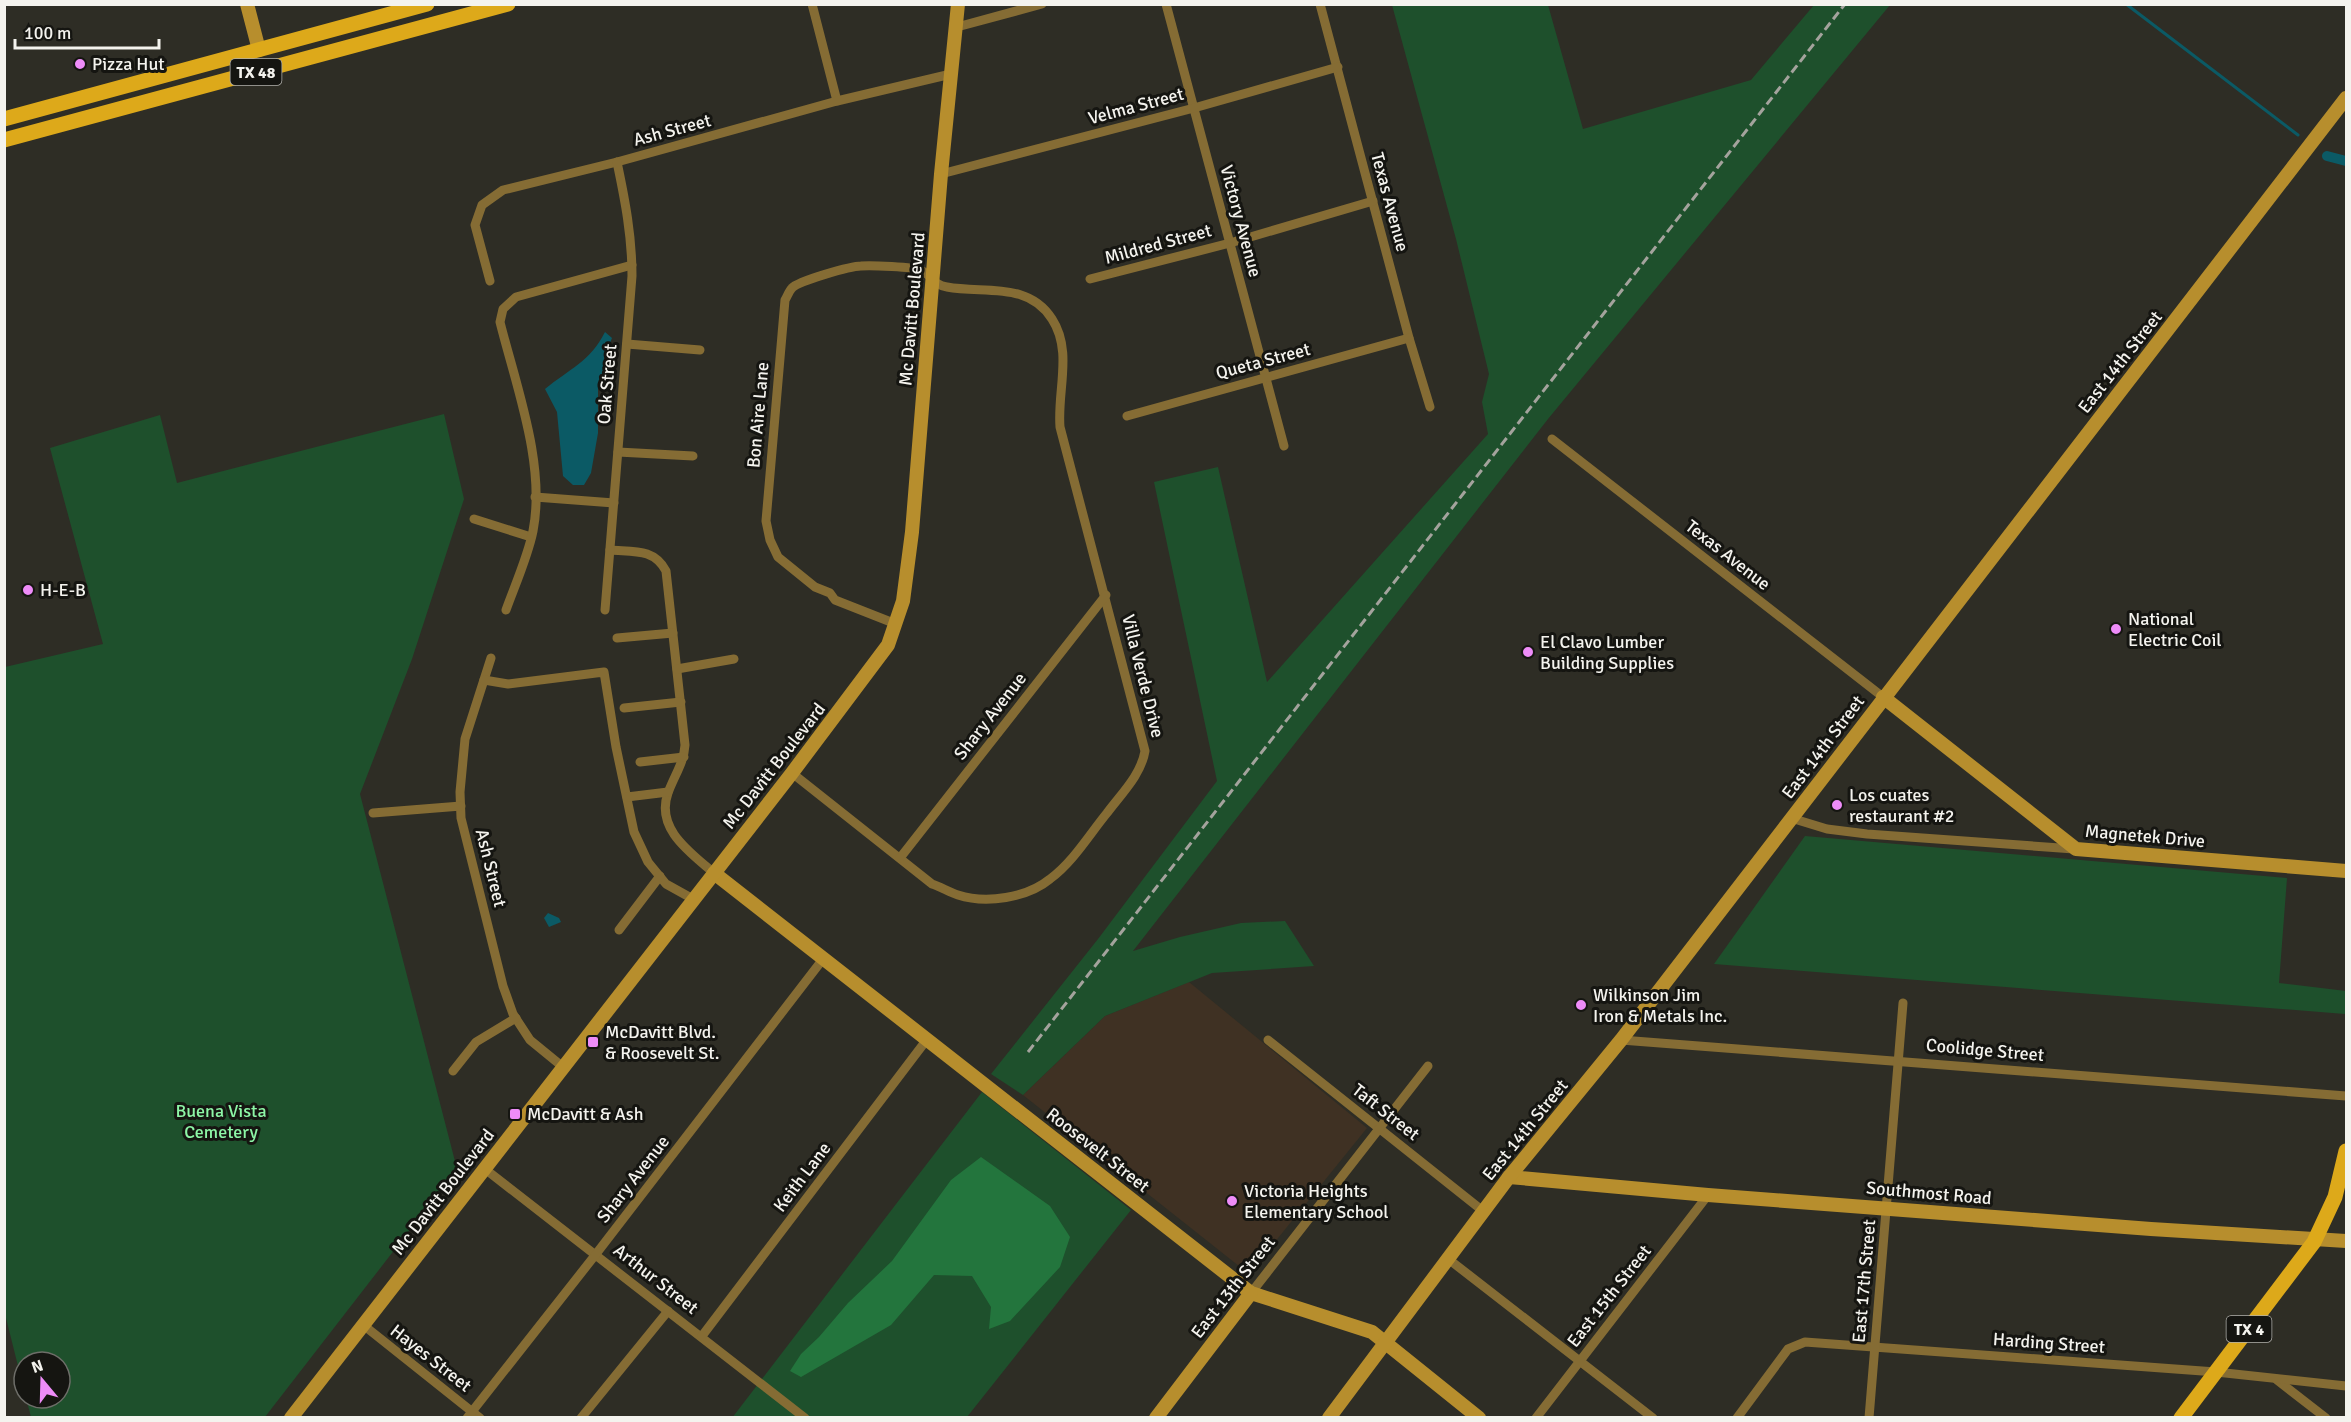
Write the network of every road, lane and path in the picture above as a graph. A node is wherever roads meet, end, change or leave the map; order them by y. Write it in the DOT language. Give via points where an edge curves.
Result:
graph roads {
  1 [pos="248,4"];
  2 [pos="508,4"];
  3 [pos="812,4"];
  4 [pos="958,4"];
  5 [pos="1042,4"];
  6 [pos="1166,4"];
  7 [pos="1320,4"];
  8 [pos="424,5"];
  9 [pos="957,27"];
  10 [pos="259,50"];
  11 [pos="275,67"];
  12 [pos="1338,67"];
  13 [pos="951,74"];
  14 [pos="2346,98"];
  15 [pos="837,101"];
  16 [pos="1194,108"];
  17 [pos="117,110"];
  18 [pos="4,119"];
  19 [pos="4,140"];
  20 [pos="617,162"];
  21 [pos="941,174"];
  22 [pos="1373,201"];
  23 [pos="1230,243"];
  24 [pos="632,265"];
  25 [pos="1090,279"];
  26 [pos="490,281"];
  27 [pos="933,282"];
  28 [pos="1409,338"];
  29 [pos="627,344"];
  30 [pos="700,350"];
  31 [pos="1265,377"];
  32 [pos="1430,407"];
  33 [pos="1127,416"];
  34 [pos="1552,438"];
  35 [pos="1284,446"];
  36 [pos="618,452"];
  37 [pos="693,456"];
  38 [pos="535,497"];
  39 [pos="614,503"];
  40 [pos="474,519"];
  41 [pos="531,537"];
  42 [pos="610,550"];
  43 [pos="1106,595"];
  44 [pos="506,610"];
  45 [pos="605,610"];
  46 [pos="896,624"];
  47 [pos="673,633"];
  48 [pos="617,638"];
  49 [pos="491,658"];
  50 [pos="734,659"];
  51 [pos="677,669"];
  52 [pos="484,680"];
  53 [pos="1883,697"];
  54 [pos="681,702"];
  55 [pos="624,708"];
  56 [pos="684,757"];
  57 [pos="640,762"];
  58 [pos="792,773"];
  59 [pos="668,792"];
  60 [pos="627,797"];
  61 [pos="460,806"];
  62 [pos="374,813"];
  63 [pos="1791,818"];
  64 [pos="2076,849"];
  65 [pos="900,858"];
  66 [pos="2346,871"];
  67 [pos="714,873"];
  68 [pos="660,876"];
  69 [pos="693,899"];
  70 [pos="619,930"];
  71 [pos="824,959"];
  72 [pos="1904,1003"];
  73 [pos="516,1018"];
  74 [pos="928,1038"];
  75 [pos="1268,1040"];
  76 [pos="1621,1040"];
  77 [pos="1900,1060"];
  78 [pos="1428,1066"];
  79 [pos="563,1067"];
  80 [pos="453,1071"];
  81 [pos="2346,1096"];
  82 [pos="1379,1127"];
  83 [pos="2346,1151"];
  84 [pos="485,1169"];
  85 [pos="1509,1177"];
  86 [pos="1708,1195"];
  87 [pos="1886,1208"];
  88 [pos="1483,1211"];
  89 [pos="2316,1238"];
  90 [pos="2346,1241"];
  91 [pos="596,1254"];
  92 [pos="1447,1258"];
  93 [pos="1251,1293"];
  94 [pos="668,1311"];
  95 [pos="362,1324"];
  96 [pos="702,1336"];
  97 [pos="1385,1344"];
  98 [pos="1875,1347"];
  99 [pos="1580,1361"];
  100 [pos="2216,1372"];
  101 [pos="2277,1380"];
  102 [pos="2346,1386"];
  103 [pos="469,1414"];
  104 [pos="291,1418"];
  105 [pos="480,1418"];
  106 [pos="581,1418"];
  107 [pos="805,1418"];
  108 [pos="1156,1418"];
  109 [pos="1329,1418"];
  110 [pos="1479,1418"];
  111 [pos="1536,1418"];
  112 [pos="1653,1418"];
  113 [pos="1737,1418"];
  114 [pos="1869,1418"];
  115 [pos="2181,1418"];
  116 [pos="2326,1418"];
  1 -- 10 [label="street"];
  2 -- 11 [label="main road, TX 48"];
  3 -- 15 [label="street"];
  4 -- 9 [label="street, Mc Davitt Boulevard"];
  5 -- 9 [label="street"];
  6 -- 16 [label="street, Victory Avenue"];
  7 -- 12 [label="street, Texas Avenue"];
  8 -- 10 [label="main road, TX 48"];
  8 -- 11 [label="main road" via="413,17 281,53 274,61"];
  9 -- 13 [label="street, Mc Davitt Boulevard"];
  10 -- 17 [label="main road" via="259,56 247,65 128,97"];
  10 -- 18 [label="main road, TX 48"];
  11 -- 17 [label="main road, TX 48"];
  12 -- 16 [label="street, Velma Street"];
  12 -- 22 [label="street, Texas Avenue"];
  13 -- 15 [label="street, Ash Street"];
  13 -- 21 [label="street, Mc Davitt Boulevard"];
  14 -- 53 [label="street, East 14th Street"];
  15 -- 20 [label="street, Ash Street"];
  16 -- 21 [label="street, Velma Street"];
  16 -- 23 [label="street, Victory Avenue"];
  17 -- 19 [label="main road, TX 48"];
  20 -- 24 [label="street, Oak Street" via="628,212"];
  20 -- 26 [label="street, Ash Street" via="502,190 482,205 476,225"];
  21 -- 27 [label="street, Mc Davitt Boulevard"];
  22 -- 23 [label="street, Mildred Street"];
  22 -- 28 [label="street, Texas Avenue"];
  23 -- 25 [label="street, Mildred Street"];
  23 -- 31 [label="street, Victory Avenue"];
  24 -- 29 [label="street, Oak Street"];
  24 -- 38 [label="street" via="516,297 503,309 500,322 534,465"];
  27 -- 43 [label="street, Villa Verde Drive" via="946,287 1016,293 1041,306 1052,318 1064,347 1060,426"];
  27 -- 46 [label="street, Mc Davitt Boulevard" via="912,532"];
  27 -- 46 [label="street, Bon Aire Lane" via="921,270 859,266 802,282 791,288 785,300 766,521 770,540 778,557 835,600"];
  28 -- 31 [label="street, Queta Street"];
  28 -- 32 [label="street, Texas Avenue"];
  29 -- 30 [label="street"];
  29 -- 36 [label="street, Oak Street"];
  31 -- 33 [label="street, Queta Street"];
  31 -- 35 [label="street, Victory Avenue"];
  34 -- 53 [label="street, Texas Avenue"];
  36 -- 37 [label="street"];
  36 -- 39 [label="street, Oak Street"];
  38 -- 39 [label="street"];
  38 -- 41 [label="street"];
  39 -- 42 [label="street, Oak Street"];
  40 -- 41 [label="street"];
  41 -- 44 [label="street"];
  42 -- 45 [label="street, Oak Street"];
  42 -- 47 [label="street" via="647,553 660,561 668,579"];
  43 -- 65 [label="street, Shary Avenue"];
  43 -- 65 [label="street, Villa Verde Drive" via="1145,751 1143,764 1128,786 1066,865 1037,888 1018,894 980,898 959,895 932,884"];
  46 -- 58 [label="street, Mc Davitt Boulevard" via="875,664"];
  47 -- 48 [label="street"];
  47 -- 51 [label="street"];
  49 -- 52 [label="street, Ash Street"];
  50 -- 51 [label="street"];
  51 -- 54 [label="street"];
  52 -- 60 [label="street" via="508,684 604,672"];
  52 -- 61 [label="street, Ash Street" via="465,739"];
  53 -- 63 [label="street, East 14th Street"];
  53 -- 64 [label="street, Magnetek Drive"];
  54 -- 55 [label="street"];
  54 -- 56 [label="street"];
  56 -- 57 [label="street"];
  56 -- 59 [label="street"];
  58 -- 65 [label="street, Villa Verde Drive"];
  58 -- 67 [label="street, Mc Davitt Boulevard"];
  59 -- 60 [label="street"];
  59 -- 67 [label="street" via="669,827 678,841"];
  60 -- 68 [label="street" via="634,832 648,862"];
  61 -- 62 [label="street"];
  61 -- 73 [label="street, Ash Street" via="503,986"];
  63 -- 64 [label="street" via="1827,829 1867,834"];
  63 -- 76 [label="street, East 14th Street"];
  64 -- 66 [label="street, Magnetek Drive"];
  67 -- 69 [label="street, Mc Davitt Boulevard"];
  67 -- 71 [label="street, Roosevelt Street"];
  68 -- 69 [label="street" via="666,884"];
  68 -- 70 [label="street"];
  69 -- 79 [label="street, Mc Davitt Boulevard"];
  71 -- 74 [label="street, Roosevelt Street"];
  71 -- 91 [label="street, Shary Avenue"];
  72 -- 77 [label="street, East 17th Street"];
  73 -- 79 [label="street, Ash Street" via="530,1040"];
  73 -- 80 [label="street" via="476,1042"];
  74 -- 93 [label="street, Roosevelt Street"];
  74 -- 96 [label="street, Keith Lane"];
  75 -- 82 [label="street, Taft Street"];
  76 -- 77 [label="street, Coolidge Street"];
  76 -- 85 [label="street, East 14th Street"];
  77 -- 81 [label="street, Coolidge Street"];
  77 -- 87 [label="street, East 17th Street"];
  78 -- 82 [label="street, East 13th Street"];
  79 -- 84 [label="street, Mc Davitt Boulevard"];
  82 -- 88 [label="street, Taft Street"];
  82 -- 93 [label="street, East 13th Street"];
  83 -- 89 [label="main road, TX 4" via="2335,1197"];
  84 -- 91 [label="street, Arthur Street"];
  84 -- 95 [label="street, Mc Davitt Boulevard"];
  85 -- 86 [label="street, Southmost Road"];
  85 -- 88 [label="street, East 14th Street"];
  86 -- 87 [label="street, Southmost Road"];
  86 -- 99 [label="street, East 15th Street"];
  87 -- 89 [label="street, Southmost Road"];
  87 -- 98 [label="street, East 17th Street"];
  88 -- 92 [label="street, East 14th Street"];
  89 -- 90 [label="street, Southmost Road"];
  89 -- 100 [label="main road, TX 4"];
  91 -- 94 [label="street, Arthur Street"];
  91 -- 103 [label="street, Shary Avenue"];
  92 -- 97 [label="street, East 14th Street"];
  92 -- 99 [label="street"];
  93 -- 97 [label="street, Roosevelt Street" via="1371,1332"];
  93 -- 108 [label="street, East 13th Street"];
  94 -- 96 [label="street, Arthur Street"];
  94 -- 106 [label="street"];
  95 -- 103 [label="street, Hayes Street"];
  95 -- 104 [label="street, Mc Davitt Boulevard"];
  96 -- 107 [label="street, Arthur Street"];
  97 -- 109 [label="street, East 14th Street"];
  97 -- 110 [label="street, Roosevelt Street"];
  98 -- 100 [label="street, Harding Street"];
  98 -- 113 [label="street, Harding Street" via="1805,1341 1788,1349"];
  98 -- 114 [label="street, East 17th Street"];
  99 -- 111 [label="street, East 15th Street"];
  99 -- 112 [label="street"];
  100 -- 101 [label="street, Harding Street"];
  100 -- 115 [label="main road, TX 4"];
  101 -- 102 [label="street, Harding Street"];
  101 -- 116 [label="street"];
  103 -- 105 [label="street, Hayes Street"];
}
